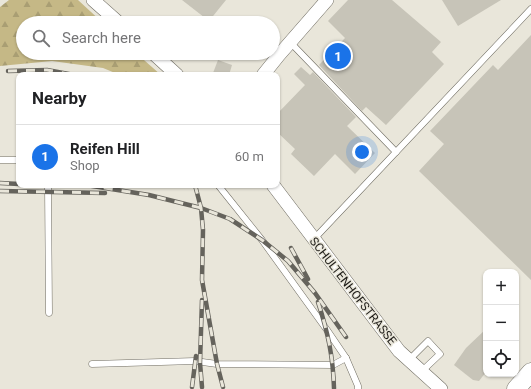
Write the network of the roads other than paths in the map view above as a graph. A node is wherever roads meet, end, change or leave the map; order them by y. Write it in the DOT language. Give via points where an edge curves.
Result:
graph roads {
  1 [pos="93,0"];
  2 [pos="327,0"];
  3 [pos="531,8"];
  4 [pos="111,16"];
  5 [pos="290,42"];
  6 [pos="280,54"];
  7 [pos="161,60"];
  8 [pos="275,60"];
  9 [pos="174,72"];
  10 [pos="265,72"];
  11 [pos="396,152"];
  12 [pos="0,160"];
  13 [pos="16,160"];
  14 [pos="48,188"];
  15 [pos="220,188"];
  16 [pos="275,188"];
  17 [pos="313,240"];
  18 [pos="49,313"];
  19 [pos="346,358"];
  20 [pos="409,360"];
  21 [pos="92,364"];
  22 [pos="421,372"];
  23 [pos="531,372"];
  24 [pos="358,389"];
  25 [pos="442,389"];
  26 [pos="516,389"];
  1 -- 4 [label="street"];
  2 -- 5 [label="street"];
  3 -- 11 [label="lane"];
  5 -- 6 [label="street"];
  5 -- 11 [label="lane"];
  7 -- 9 [label="street"];
  8 -- 10 [label="street"];
  11 -- 17 [label="lane"];
  12 -- 13 [label="lane"];
  14 -- 18 [label="lane"];
  15 -- 19 [label="lane" via="262,240"];
  16 -- 17 [label="street, SCHULTENHOFSTRASSE"];
  17 -- 20 [label="street, SCHULTENHOFSTRASSE" via="399,351"];
  19 -- 21 [label="lane" via="333,365 217,364 195,361"];
  19 -- 24 [label="lane"];
  20 -- 22 [label="street, SCHULTENHOFSTRASSE"];
  20 -- 22 [label="lane" via="428,341 440,354"];
  22 -- 25 [label="street, SCHULTENHOFSTRASSE"];
  23 -- 26 [label="main road"];
}
